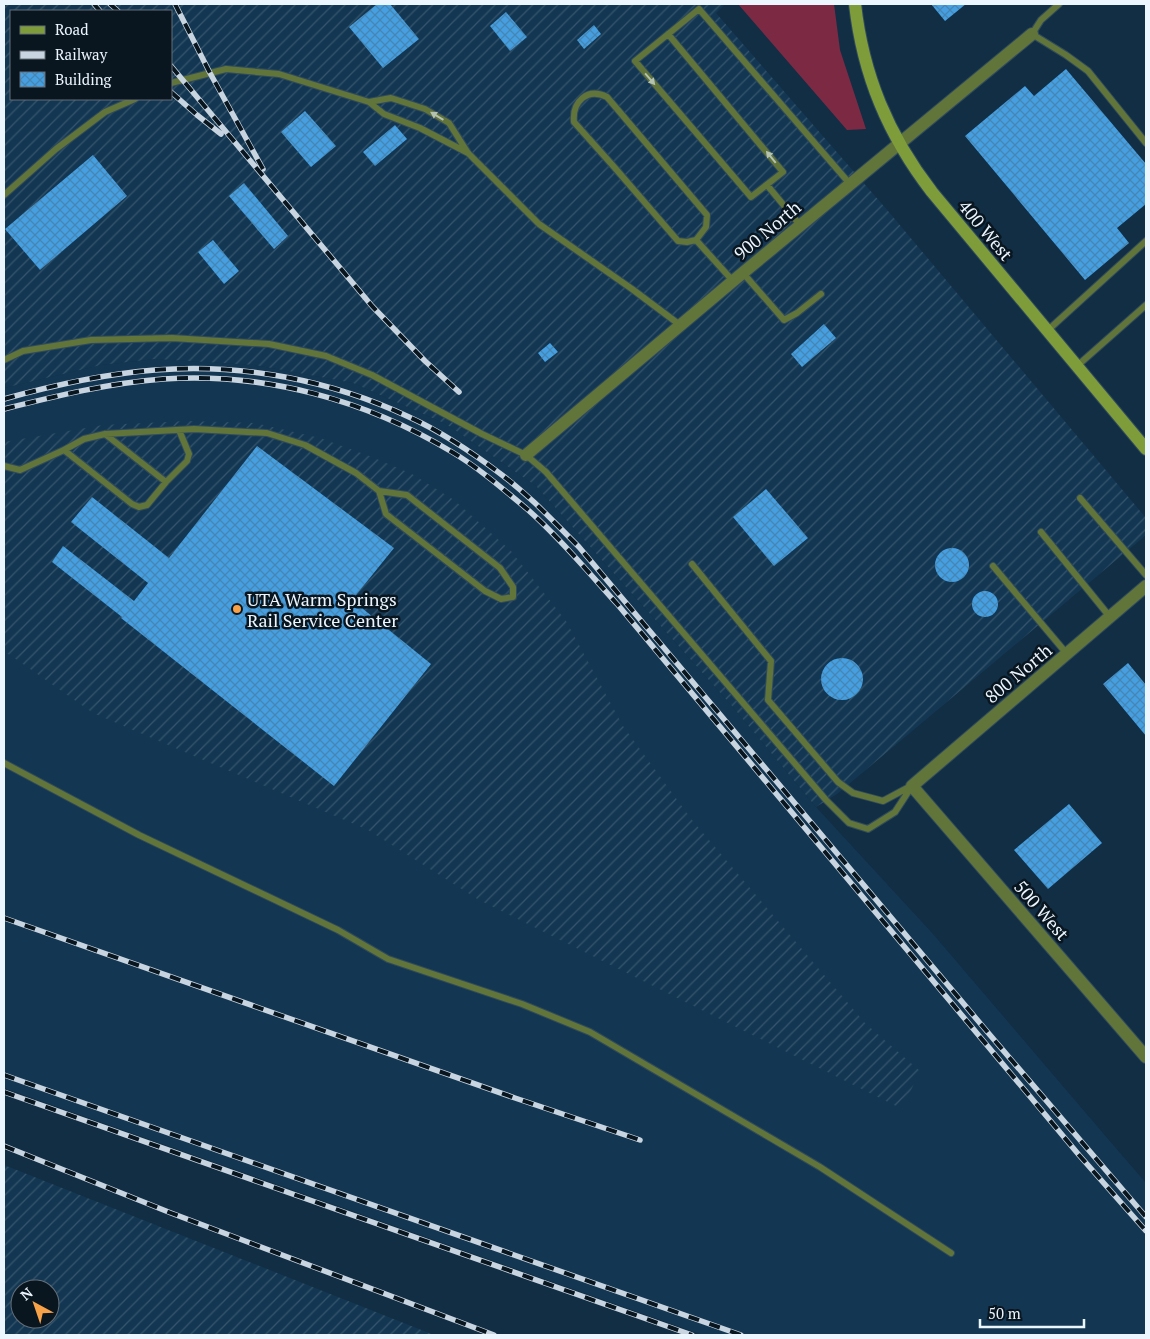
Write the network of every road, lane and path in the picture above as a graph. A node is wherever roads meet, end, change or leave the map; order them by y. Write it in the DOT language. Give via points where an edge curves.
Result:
graph roads {
  1 [pos="855,4"];
  2 [pos="1059,4"];
  3 [pos="668,34"];
  4 [pos="1032,34"];
  5 [pos="172,83"];
  6 [pos="133,100"];
  7 [pos="369,102"];
  8 [pos="900,143"];
  9 [pos="1146,143"];
  10 [pos="468,152"];
  11 [pos="850,184"];
  12 [pos="766,185"];
  13 [pos="4,195"];
  14 [pos="800,225"];
  15 [pos="696,240"];
  16 [pos="1146,241"];
  17 [pos="743,273"];
  18 [pos="733,281"];
  19 [pos="821,294"];
  20 [pos="1146,306"];
  21 [pos="680,325"];
  22 [pos="1047,331"];
  23 [pos="4,360"];
  24 [pos="1077,366"];
  25 [pos="179,430"];
  26 [pos="105,434"];
  27 [pos="1146,449"];
  28 [pos="64,450"];
  29 [pos="526,455"];
  30 [pos="4,466"];
  31 [pos="166,482"];
  32 [pos="379,491"];
  33 [pos="1080,498"];
  34 [pos="1041,532"];
  35 [pos="692,564"];
  36 [pos="993,566"];
  37 [pos="1146,575"];
  38 [pos="1146,586"];
  39 [pos="1110,617"];
  40 [pos="1067,654"];
  41 [pos="4,763"];
  42 [pos="912,786"];
  43 [pos="1146,1057"];
  44 [pos="951,1253"];
  1 -- 8 [label="street, 400 West" via="862,50 871,81"];
  2 -- 4 [label="lane" via="1041,20"];
  3 -- 11 [label="lane" via="699,9"];
  12 -- 3 [label="lane, one-way" via="783,172"];
  3 -- 12 [label="lane, one-way" via="635,61 751,197"];
  4 -- 8 [label="street, 900 North"];
  4 -- 9 [label="lane" via="1088,70"];
  5 -- 7 [label="lane" via="226,69 280,74"];
  6 -- 13 [label="lane" via="98,117"];
  7 -- 10 [label="lane" via="384,114"];
  10 -- 7 [label="lane, one-way" via="449,123 425,109 390,98"];
  8 -- 11 [label="street, 900 North"];
  8 -- 22 [label="street, 400 West" via="927,186"];
  10 -- 21 [label="lane" via="539,224"];
  11 -- 14 [label="street, 900 North"];
  12 -- 14 [label="lane"];
  14 -- 17 [label="street, 900 North"];
  15 -- 15 [label="lane" via="678,241 574,122 576,105 584,97 600,94 607,97 707,215 706,227"];
  15 -- 18 [label="lane"];
  16 -- 22 [label="lane"];
  17 -- 18 [label="street, 900 North"];
  17 -- 19 [label="lane" via="784,320"];
  18 -- 21 [label="street, 900 North"];
  20 -- 24 [label="lane"];
  21 -- 29 [label="street, 900 North"];
  22 -- 24 [label="street, 400 West"];
  23 -- 29 [label="lane" via="23,351 91,340 172,338 269,344 326,356 372,375"];
  24 -- 27 [label="street, 400 West"];
  25 -- 26 [label="lane"];
  25 -- 31 [label="lane" via="189,454 187,461"];
  25 -- 32 [label="lane" via="267,433 305,445 356,473"];
  26 -- 28 [label="lane" via="84,439"];
  26 -- 31 [label="lane"];
  28 -- 30 [label="lane" via="20,470"];
  28 -- 31 [label="lane" via="139,507 147,506"];
  29 -- 42 [label="lane" via="546,472 849,823 868,829 895,812"];
  32 -- 32 [label="lane" via="407,495 500,568 513,587 513,597 501,599 485,591 386,514"];
  33 -- 37 [label="lane"];
  34 -- 39 [label="lane"];
  35 -- 42 [label="lane" via="770,661 768,700 838,782 853,793 883,801"];
  36 -- 40 [label="lane"];
  38 -- 39 [label="street, 800 North"];
  39 -- 40 [label="street, 800 North"];
  40 -- 42 [label="street, 800 North"];
  41 -- 44 [label="lane" via="139,835 338,930 388,959 522,1004 590,1032 820,1167"];
  42 -- 43 [label="street, 500 West"];
}
